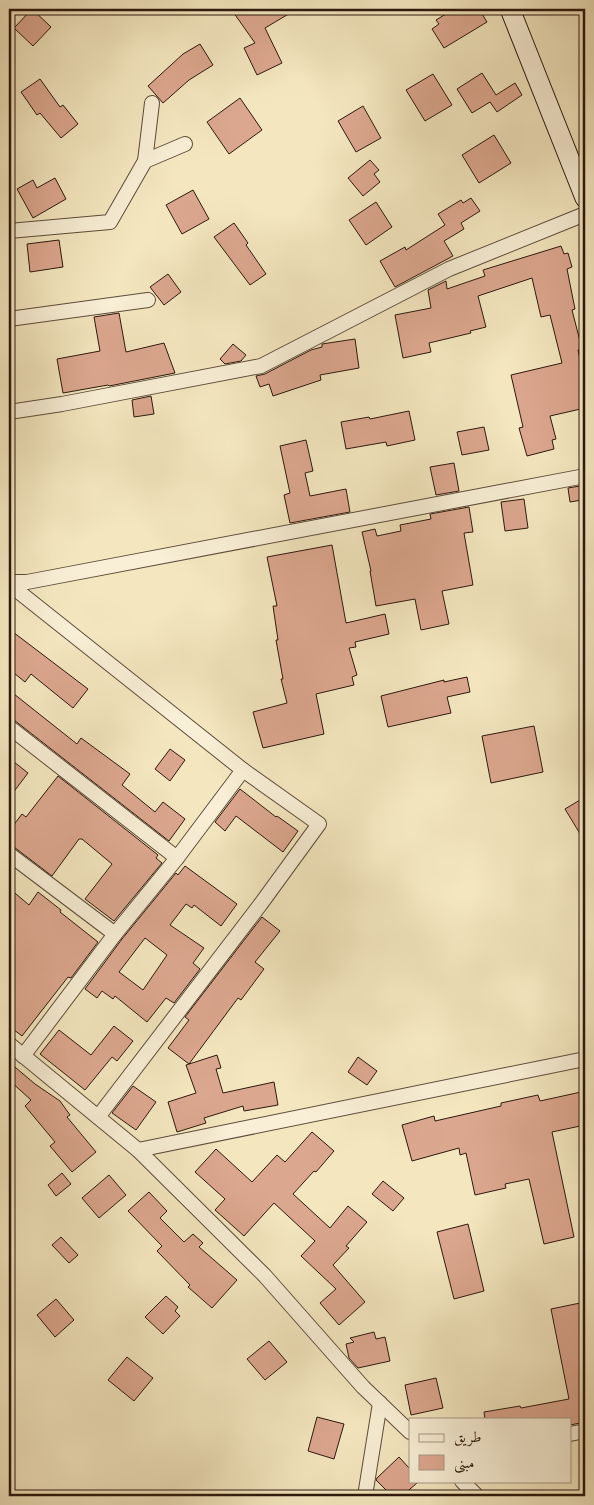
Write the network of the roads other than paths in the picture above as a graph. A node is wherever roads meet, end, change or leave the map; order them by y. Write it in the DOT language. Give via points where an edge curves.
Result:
graph roads {
  1 [pos="510,9"];
  2 [pos="152,103"];
  3 [pos="185,144"];
  4 [pos="145,161"];
  5 [pos="585,198"];
  6 [pos="585,214"];
  7 [pos="9,231"];
  8 [pos="148,300"];
  9 [pos="9,319"];
  10 [pos="9,412"];
  11 [pos="585,476"];
  12 [pos="9,583"];
  13 [pos="9,727"];
  14 [pos="243,770"];
  15 [pos="9,854"];
  16 [pos="177,858"];
  17 [pos="115,934"];
  18 [pos="9,1044"];
  19 [pos="23,1056"];
  20 [pos="585,1059"];
  21 [pos="98,1117"];
  22 [pos="138,1150"];
  23 [pos="380,1403"];
  24 [pos="409,1431"];
  25 [pos="585,1431"];
  26 [pos="572,1434"];
  27 [pos="463,1482"];
  28 [pos="365,1496"];
  29 [pos="478,1496"];
  1 -- 5 [label="street"];
  2 -- 4 [label="street"];
  3 -- 4 [label="street"];
  4 -- 7 [label="street" via="110,222"];
  6 -- 10 [label="street" via="449,270 261,366"];
  8 -- 9 [label="street"];
  11 -- 12 [label="street"];
  12 -- 14 [label="street"];
  13 -- 16 [label="street"];
  14 -- 16 [label="street"];
  14 -- 21 [label="street" via="319,824"];
  15 -- 17 [label="street"];
  16 -- 17 [label="street"];
  17 -- 19 [label="street"];
  18 -- 19 [label="street"];
  19 -- 21 [label="street"];
  20 -- 22 [label="street"];
  21 -- 22 [label="street"];
  22 -- 23 [label="street" via="265,1276"];
  23 -- 24 [label="street"];
  23 -- 28 [label="street"];
  25 -- 26 [label="street"];
  27 -- 29 [label="street"];
}
